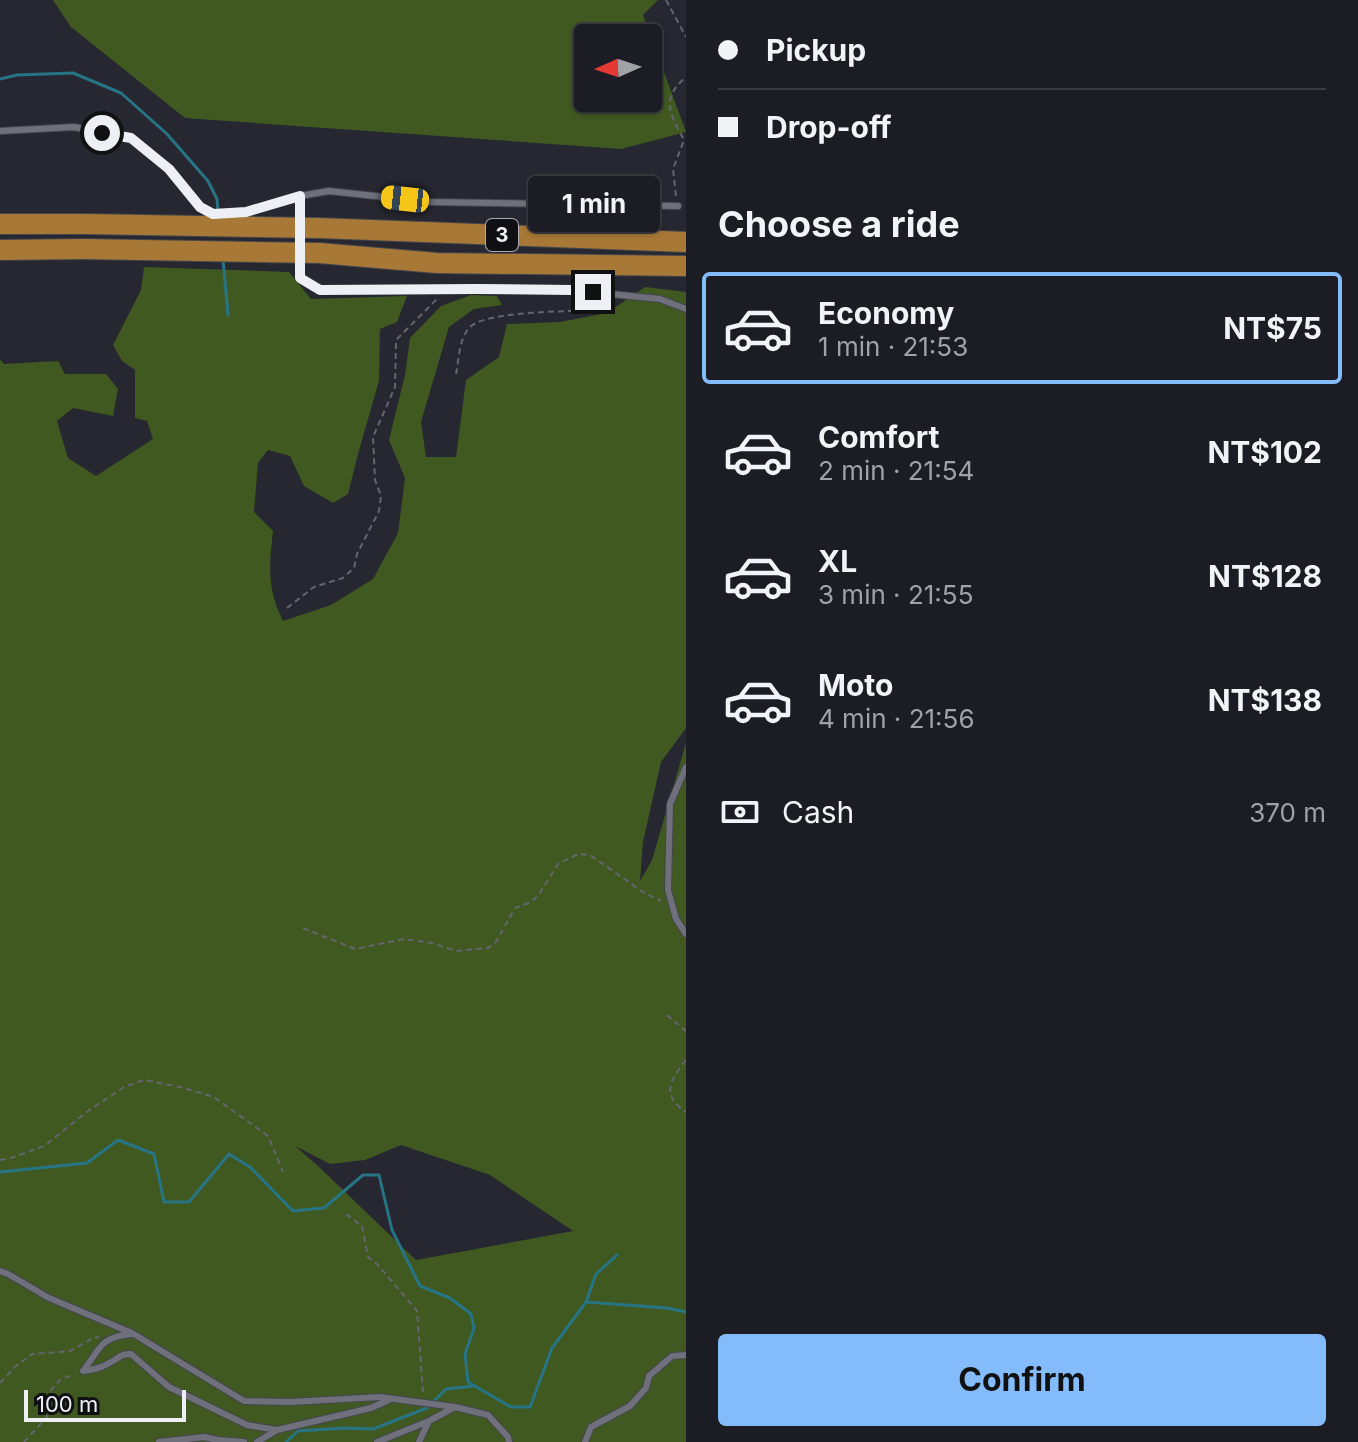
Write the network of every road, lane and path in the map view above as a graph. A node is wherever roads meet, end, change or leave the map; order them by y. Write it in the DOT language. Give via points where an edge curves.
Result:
graph roads {
  1 [pos="666,0"];
  2 [pos="686,37"];
  3 [pos="686,77"];
  4 [pos="0,131"];
  5 [pos="300,196"];
  6 [pos="678,206"];
  7 [pos="0,224"];
  8 [pos="686,242"];
  9 [pos="0,250"];
  10 [pos="686,266"];
  11 [pos="445,289"];
  12 [pos="613,295"];
  13 [pos="686,309"];
  14 [pos="456,374"];
  15 [pos="287,608"];
  16 [pos="686,767"];
  17 [pos="672,907"];
  18 [pos="303,928"];
  19 [pos="686,934"];
  20 [pos="667,1015"];
  21 [pos="686,1031"];
  22 [pos="686,1060"];
  23 [pos="686,1112"];
  24 [pos="0,1160"];
  25 [pos="283,1172"];
  26 [pos="346,1214"];
  27 [pos="0,1271"];
  28 [pos="132,1333"];
  29 [pos="112,1336"];
  30 [pos="686,1355"];
  31 [pos="83,1371"];
  32 [pos="0,1383"];
  33 [pos="392,1398"];
  34 [pos="423,1403"];
  35 [pos="455,1407"];
  36 [pos="429,1421"];
  37 [pos="277,1430"];
  38 [pos="24,1442"];
  39 [pos="159,1442"];
  40 [pos="244,1442"];
  41 [pos="257,1442"];
  42 [pos="377,1442"];
  43 [pos="419,1442"];
  44 [pos="509,1442"];
  45 [pos="585,1442"];
  1 -- 2 [label="path"];
  3 -- 6 [label="path" via="669,102 684,140 673,169"];
  4 -- 5 [label="lane" via="74,127 131,138 213,214 246,212"];
  5 -- 6 [label="lane" via="329,191 430,202"];
  5 -- 11 [label="lane" via="300,278 320,290"];
  7 -- 8 [label="highway, 3, bridge" via="318,228"];
  9 -- 10 [label="highway, 3, bridge" via="319,253 437,263"];
  11 -- 12 [label="lane"];
  11 -- 15 [label="path" via="396,340 395,387 373,437 379,511 354,568 343,578 314,587"];
  12 -- 13 [label="lane" via="660,299"];
  12 -- 14 [label="path" via="589,310 490,316 470,327"];
  16 -- 17 [label="lane" via="670,804"];
  17 -- 18 [label="path" via="590,855 578,854 558,864 538,896 515,908 488,948 456,951 404,939 355,949"];
  17 -- 19 [label="lane"];
  20 -- 21 [label="path"];
  22 -- 23 [label="path" via="670,1085 672,1099"];
  24 -- 25 [label="path" via="44,1146 124,1087 144,1080 214,1097 268,1136"];
  26 -- 34 [label="path" via="362,1226 368,1257 417,1311"];
  27 -- 28 [label="lane"];
  28 -- 29 [label="lane"];
  28 -- 33 [label="lane" via="244,1401"];
  29 -- 31 [label="lane"];
  29 -- 32 [label="path" via="93,1338 70,1351 32,1354"];
  30 -- 45 [label="lane" via="672,1356 649,1376 630,1406 591,1427"];
  31 -- 37 [label="lane" via="131,1354 169,1387 247,1425"];
  31 -- 38 [label="path" via="60,1380 51,1390 47,1417"];
  33 -- 34 [label="lane"];
  33 -- 37 [label="lane" via="371,1408"];
  34 -- 35 [label="lane"];
  35 -- 36 [label="lane"];
  35 -- 44 [label="lane" via="488,1415"];
  36 -- 42 [label="lane"];
  36 -- 43 [label="lane"];
  37 -- 41 [label="lane"];
  39 -- 40 [label="lane" via="204,1437"];
}
